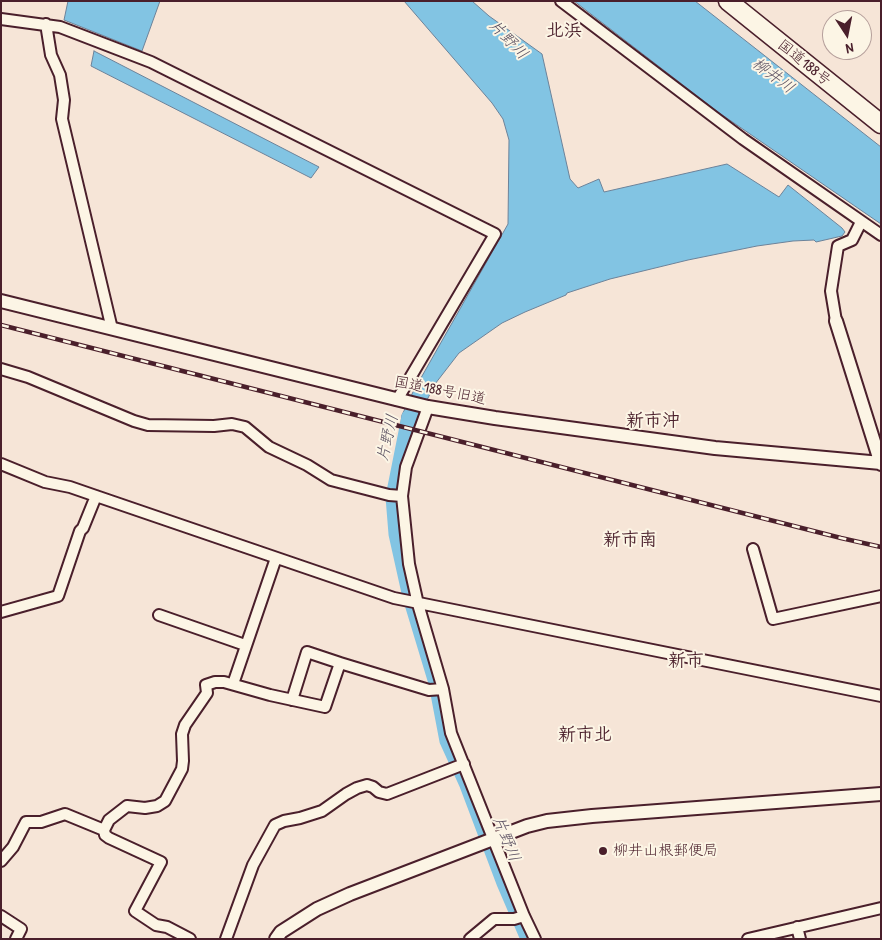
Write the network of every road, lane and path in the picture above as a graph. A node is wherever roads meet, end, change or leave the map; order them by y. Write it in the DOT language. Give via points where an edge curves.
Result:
graph roads {
  1 [pos="561,1"];
  2 [pos="728,1"];
  3 [pos="1,19"];
  4 [pos="46,24"];
  5 [pos="881,124"];
  6 [pos="862,222"];
  7 [pos="881,235"];
  8 [pos="1,301"];
  9 [pos="836,321"];
  10 [pos="112,329"];
  11 [pos="1,369"];
  12 [pos="399,400"];
  13 [pos="425,406"];
  14 [pos="881,463"];
  15 [pos="1,464"];
  16 [pos="96,496"];
  17 [pos="397,496"];
  18 [pos="753,549"];
  19 [pos="276,558"];
  20 [pos="881,596"];
  21 [pos="414,603"];
  22 [pos="1,612"];
  23 [pos="159,615"];
  24 [pos="245,645"];
  25 [pos="340,663"];
  26 [pos="233,684"];
  27 [pos="439,690"];
  28 [pos="881,696"];
  29 [pos="292,700"];
  30 [pos="464,764"];
  31 [pos="881,794"];
  32 [pos="104,830"];
  33 [pos="494,839"];
  34 [pos="1,861"];
  35 [pos="881,908"];
  36 [pos="1,916"];
  37 [pos="519,917"];
  38 [pos="797,927"];
  39 [pos="16,939"];
  40 [pos="190,939"];
  41 [pos="226,939"];
  42 [pos="276,939"];
  43 [pos="470,939"];
  44 [pos="535,939"];
  45 [pos="748,939"];
  46 [pos="800,939"];
  1 -- 6 [label="street" via="743,139"];
  2 -- 5 [label="highway, 国道188号"];
  3 -- 4 [label="street"];
  4 -- 10 [label="street" via="51,55 60,75 64,100 62,120"];
  4 -- 12 [label="street" via="151,62 495,234"];
  6 -- 7 [label="street"];
  6 -- 9 [label="street" via="852,240 838,246 832,291"];
  8 -- 10 [label="street, 国道188号旧道"];
  9 -- 14 [label="street"];
  10 -- 12 [label="street, 国道188号旧道"];
  11 -- 17 [label="street" via="148,424 232,424 245,427 269,447 330,480"];
  12 -- 13 [label="street, 国道188号旧道"];
  13 -- 14 [label="street, 国道188号旧道" via="716,448"];
  13 -- 17 [label="street"];
  15 -- 16 [label="street" via="45,482"];
  16 -- 19 [label="street"];
  16 -- 22 [label="street" via="80,531 58,596"];
  17 -- 21 [label="street"];
  18 -- 20 [label="street" via="773,619"];
  19 -- 21 [label="street"];
  19 -- 24 [label="street"];
  21 -- 27 [label="street"];
  21 -- 28 [label="street"];
  23 -- 24 [label="street"];
  24 -- 26 [label="street"];
  25 -- 27 [label="street"];
  25 -- 29 [label="street" via="325,707"];
  25 -- 29 [label="street" via="306,652"];
  26 -- 29 [label="street"];
  26 -- 32 [label="street" via="215,682 206,685 207,693 185,725 181,746 182,769 165,801 145,808 126,806 109,820"];
  27 -- 30 [label="street"];
  30 -- 33 [label="street"];
  30 -- 41 [label="street" via="387,794 368,785 357,788 322,811 275,825 253,865"];
  31 -- 33 [label="street" via="570,818 527,826"];
  32 -- 34 [label="street" via="65,814 41,822 26,822"];
  32 -- 40 [label="street" via="109,838 161,862 135,911 156,925"];
  33 -- 37 [label="street"];
  33 -- 42 [label="street" via="333,901 281,932"];
  35 -- 38 [label="street"];
  36 -- 39 [label="street" via="21,929"];
  37 -- 43 [label="street" via="494,919"];
  37 -- 44 [label="street"];
  38 -- 45 [label="street"];
  38 -- 46 [label="street"];
}
